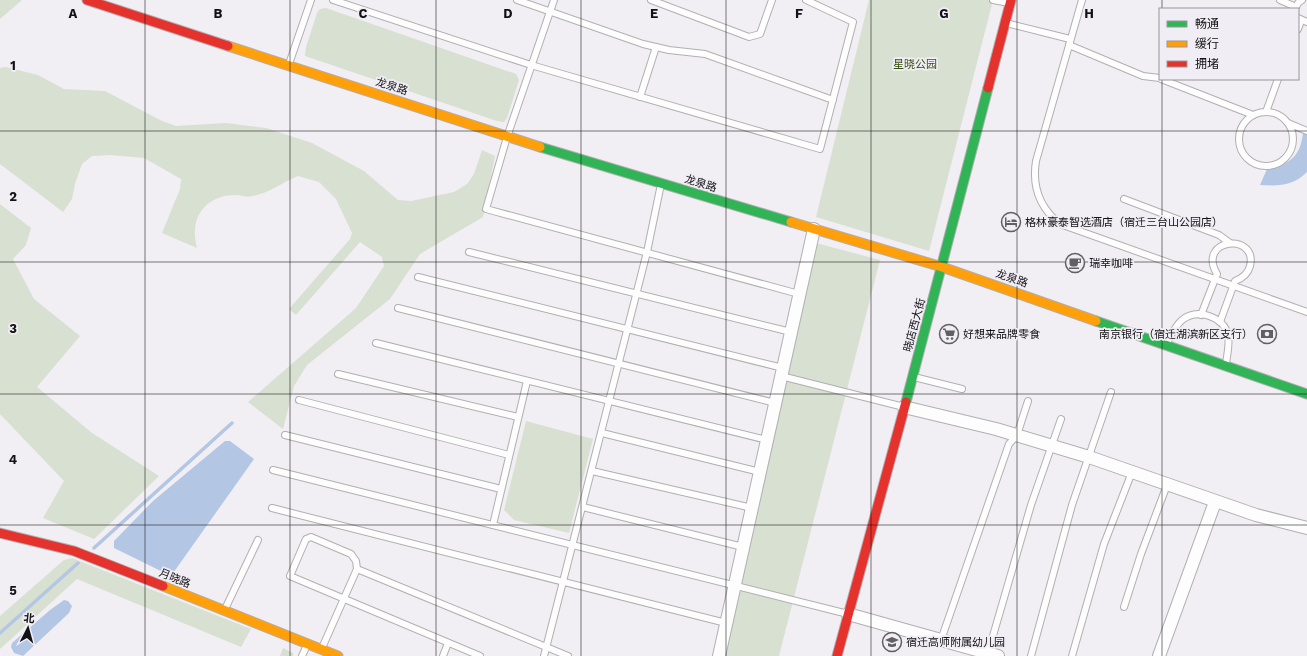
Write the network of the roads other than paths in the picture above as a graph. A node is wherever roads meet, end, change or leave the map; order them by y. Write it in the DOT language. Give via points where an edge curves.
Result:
graph roads {
  1 [pos="87,0"];
  2 [pos="311,0"];
  3 [pos="332,0"];
  4 [pos="517,0"];
  5 [pos="554,0"];
  6 [pos="651,0"];
  7 [pos="772,0"];
  8 [pos="806,0"];
  9 [pos="993,0"];
  10 [pos="1082,0"];
  11 [pos="1280,0"];
  12 [pos="1302,0"];
  13 [pos="1010,2"];
  14 [pos="1295,8"];
  15 [pos="550,11"];
  16 [pos="1005,22"];
  17 [pos="1069,42"];
  18 [pos="656,47"];
  19 [pos="289,64"];
  20 [pos="532,65"];
  21 [pos="1159,79"];
  22 [pos="1164,80"];
  23 [pos="1278,80"];
  24 [pos="640,97"];
  25 [pos="833,100"];
  26 [pos="1266,112"];
  27 [pos="1253,115"];
  28 [pos="1288,123"];
  29 [pos="1307,131"];
  30 [pos="507,137"];
  31 [pos="661,184"];
  32 [pos="1124,199"];
  33 [pos="814,229"];
  34 [pos="1230,243"];
  35 [pos="469,252"];
  36 [pos="647,252"];
  37 [pos="942,267"];
  38 [pos="418,277"];
  39 [pos="1215,279"];
  40 [pos="1234,286"];
  41 [pos="636,294"];
  42 [pos="799,294"];
  43 [pos="398,308"];
  44 [pos="1307,312"];
  45 [pos="1200,314"];
  46 [pos="1220,322"];
  47 [pos="628,329"];
  48 [pos="791,332"];
  49 [pos="376,342"];
  50 [pos="1166,344"];
  51 [pos="619,364"];
  52 [pos="1226,365"];
  53 [pos="782,372"];
  54 [pos="338,374"];
  55 [pos="912,376"];
  56 [pos="527,381"];
  57 [pos="962,389"];
  58 [pos="1111,392"];
  59 [pos="1307,394"];
  60 [pos="299,400"];
  61 [pos="609,401"];
  62 [pos="1028,401"];
  63 [pos="775,403"];
  64 [pos="904,407"];
  65 [pos="518,417"];
  66 [pos="1061,419"];
  67 [pos="602,432"];
  68 [pos="285,435"];
  69 [pos="1017,435"];
  70 [pos="767,440"];
  71 [pos="1052,446"];
  72 [pos="509,455"];
  73 [pos="1089,457"];
  74 [pos="273,470"];
  75 [pos="592,470"];
  76 [pos="760,472"];
  77 [pos="1132,472"];
  78 [pos="1167,485"];
  79 [pos="501,489"];
  80 [pos="1215,502"];
  81 [pos="583,507"];
  82 [pos="272,508"];
  83 [pos="752,508"];
  84 [pos="493,525"];
  85 [pos="1307,528"];
  86 [pos="0,533"];
  87 [pos="258,540"];
  88 [pos="573,545"];
  89 [pos="743,547"];
  90 [pos="357,569"];
  91 [pos="564,583"];
  92 [pos="734,585"];
  93 [pos="344,599"];
  94 [pos="1124,607"];
  95 [pos="224,611"];
  96 [pos="848,614"];
  97 [pos="726,623"];
  98 [pos="941,640"];
  99 [pos="448,643"];
  100 [pos="307,644"];
  101 [pos="547,647"];
  102 [pos="322,650"];
  103 [pos="993,655"];
  104 [pos="302,656"];
  105 [pos="338,656"];
  106 [pos="443,656"];
  107 [pos="480,656"];
  108 [pos="544,656"];
  109 [pos="568,656"];
  110 [pos="719,656"];
  111 [pos="837,656"];
  112 [pos="1031,656"];
  113 [pos="1072,656"];
  114 [pos="1159,656"];
  1 -- 19 [label="street, 龙泉路"];
  2 -- 19 [label="lane"];
  3 -- 20 [label="lane"];
  4 -- 15 [label="lane"];
  5 -- 15 [label="lane"];
  6 -- 7 [label="lane" via="749,37 760,34"];
  8 -- 25 [label="lane" via="853,22"];
  9 -- 13 [label="lane"];
  10 -- 17 [label="lane"];
  11 -- 14 [label="lane"];
  12 -- 14 [label="lane"];
  13 -- 16 [label="street, 晓店西大街"];
  15 -- 18 [label="lane"];
  15 -- 20 [label="lane"];
  16 -- 17 [label="lane"];
  16 -- 37 [label="street, 晓店西大街"];
  17 -- 21 [label="lane" via="1143,76"];
  17 -- 39 [label="lane" via="1034,174 1036,190 1043,205 1050,216 1060,224"];
  18 -- 24 [label="lane"];
  18 -- 25 [label="lane" via="705,54"];
  19 -- 30 [label="street, 龙泉路"];
  20 -- 24 [label="lane"];
  20 -- 30 [label="lane"];
  22 -- 27 [label="lane"];
  23 -- 26 [label="lane"];
  24 -- 25 [label="lane" via="820,149"];
  26 -- 27 [label="lane"];
  26 -- 28 [label="lane" via="1278,115"];
  27 -- 28 [label="lane" via="1241,128 1240,146 1247,158 1259,164 1268,166 1276,163 1290,152 1293,135"];
  28 -- 29 [label="lane"];
  30 -- 31 [label="street, 龙泉路"];
  30 -- 36 [label="lane" via="486,209"];
  31 -- 33 [label="street, 龙泉路"];
  31 -- 36 [label="lane"];
  32 -- 34 [label="lane" via="1219,234"];
  33 -- 37 [label="street, 龙泉路"];
  33 -- 42 [label="street"];
  34 -- 39 [label="lane" via="1219,247 1215,252 1212,262 1217,274"];
  34 -- 40 [label="lane" via="1236,243 1244,248 1251,262 1247,273 1236,281"];
  35 -- 41 [label="lane"];
  36 -- 41 [label="lane"];
  36 -- 42 [label="lane"];
  37 -- 50 [label="street, 龙泉路"];
  37 -- 55 [label="street, 晓店西大街"];
  38 -- 47 [label="lane"];
  39 -- 40 [label="lane"];
  39 -- 45 [label="lane"];
  40 -- 44 [label="lane"];
  40 -- 46 [label="lane"];
  41 -- 47 [label="lane"];
  41 -- 48 [label="lane"];
  42 -- 48 [label="street"];
  43 -- 51 [label="lane"];
  45 -- 46 [label="lane"];
  45 -- 50 [label="lane" via="1193,314 1176,326"];
  46 -- 52 [label="lane" via="1228,336"];
  47 -- 51 [label="lane"];
  47 -- 53 [label="lane"];
  48 -- 53 [label="street"];
  49 -- 56 [label="lane"];
  50 -- 52 [label="street, 龙泉路"];
  51 -- 61 [label="lane"];
  51 -- 63 [label="lane"];
  52 -- 59 [label="street, 龙泉路"];
  53 -- 63 [label="street"];
  53 -- 64 [label="lane"];
  54 -- 65 [label="lane"];
  55 -- 57 [label="lane"];
  55 -- 64 [label="street, 晓店西大街"];
  56 -- 61 [label="lane"];
  56 -- 65 [label="lane"];
  58 -- 73 [label="lane"];
  60 -- 72 [label="lane"];
  61 -- 67 [label="lane"];
  61 -- 70 [label="lane"];
  62 -- 69 [label="lane"];
  63 -- 70 [label="street"];
  64 -- 69 [label="street"];
  64 -- 96 [label="street, 晓店西大街"];
  65 -- 72 [label="lane"];
  66 -- 71 [label="lane"];
  67 -- 75 [label="lane"];
  67 -- 76 [label="lane"];
  68 -- 79 [label="lane"];
  69 -- 71 [label="street"];
  69 -- 98 [label="lane" via="1009,444"];
  70 -- 76 [label="street"];
  71 -- 73 [label="street"];
  71 -- 103 [label="lane" via="1031,505"];
  72 -- 79 [label="lane"];
  73 -- 77 [label="street"];
  73 -- 112 [label="lane" via="1072,505"];
  74 -- 84 [label="lane"];
  75 -- 81 [label="lane"];
  75 -- 83 [label="lane"];
  76 -- 83 [label="street"];
  77 -- 78 [label="street"];
  77 -- 113 [label="lane" via="1104,544"];
  78 -- 80 [label="street"];
  78 -- 94 [label="lane"];
  79 -- 84 [label="lane"];
  80 -- 85 [label="street"];
  80 -- 114 [label="street"];
  81 -- 88 [label="lane"];
  81 -- 89 [label="lane"];
  82 -- 91 [label="lane"];
  83 -- 89 [label="street"];
  84 -- 88 [label="lane"];
  86 -- 95 [label="street, 月晓路" via="74,551"];
  87 -- 95 [label="lane"];
  88 -- 91 [label="lane"];
  88 -- 92 [label="lane"];
  89 -- 92 [label="street"];
  90 -- 93 [label="lane"];
  90 -- 93 [label="lane" via="356,561 351,554 311,537 306,539 291,572 290,576"];
  90 -- 101 [label="lane"];
  91 -- 97 [label="lane"];
  91 -- 101 [label="lane"];
  92 -- 96 [label="lane"];
  92 -- 97 [label="street"];
  93 -- 99 [label="lane"];
  93 -- 102 [label="lane"];
  95 -- 100 [label="street, 月晓路"];
  96 -- 98 [label="street"];
  96 -- 111 [label="street, 晓店西大街"];
  97 -- 110 [label="street"];
  98 -- 103 [label="street"];
  99 -- 106 [label="lane"];
  99 -- 107 [label="lane"];
  100 -- 102 [label="street, 月晓路"];
  100 -- 104 [label="lane"];
  101 -- 108 [label="lane"];
  101 -- 109 [label="lane"];
  102 -- 105 [label="street, 月晓路"];
}
